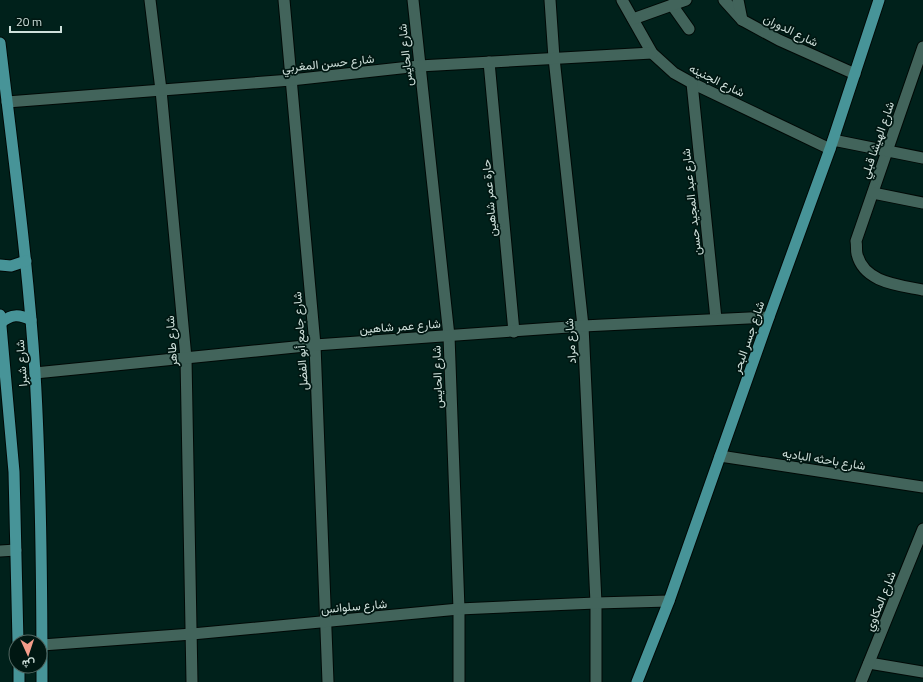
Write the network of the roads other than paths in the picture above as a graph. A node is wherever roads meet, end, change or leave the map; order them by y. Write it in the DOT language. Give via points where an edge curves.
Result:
graph roads {
  1 [pos="150,0"];
  2 [pos="284,0"];
  3 [pos="413,0"];
  4 [pos="550,0"];
  5 [pos="622,0"];
  6 [pos="686,0"];
  7 [pos="724,0"];
  8 [pos="738,0"];
  9 [pos="879,0"];
  10 [pos="672,5"];
  11 [pos="633,18"];
  12 [pos="742,20"];
  13 [pos="689,29"];
  14 [pos="0,43"];
  15 [pos="923,47"];
  16 [pos="652,53"];
  17 [pos="554,58"];
  18 [pos="489,62"];
  19 [pos="419,66"];
  20 [pos="855,74"];
  21 [pos="291,80"];
  22 [pos="918,80"];
  23 [pos="692,83"];
  24 [pos="161,90"];
  25 [pos="7,102"];
  26 [pos="832,145"];
  27 [pos="887,151"];
  28 [pos="923,158"];
  29 [pos="873,193"];
  30 [pos="923,203"];
  31 [pos="26,261"];
  32 [pos="0,265"];
  33 [pos="923,290"];
  34 [pos="769,317"];
  35 [pos="716,319"];
  36 [pos="31,320"];
  37 [pos="583,326"];
  38 [pos="1,327"];
  39 [pos="514,332"];
  40 [pos="449,336"];
  41 [pos="315,345"];
  42 [pos="186,358"];
  43 [pos="35,373"];
  44 [pos="4,398"];
  45 [pos="720,456"];
  46 [pos="923,487"];
  47 [pos="923,529"];
  48 [pos="16,550"];
  49 [pos="0,551"];
  50 [pos="669,601"];
  51 [pos="596,603"];
  52 [pos="459,610"];
  53 [pos="327,621"];
  54 [pos="18,634"];
  55 [pos="42,634"];
  56 [pos="192,634"];
  57 [pos="48,645"];
  58 [pos="868,663"];
  59 [pos="923,672"];
  60 [pos="192,682"];
  61 [pos="328,682"];
  62 [pos="459,682"];
  63 [pos="596,682"];
  64 [pos="637,682"];
  65 [pos="861,682"];
  1 -- 24 [label="street, شارع طاهر"];
  2 -- 21 [label="street, شارع جامع أبو الفضل"];
  3 -- 19 [label="street, شارع الحايس"];
  4 -- 17 [label="street, شارع مراد"];
  5 -- 11 [label="street, شارع الجنينه"];
  6 -- 10 [label="street"];
  7 -- 12 [label="street, شارع الدوران"];
  8 -- 12 [label="street"];
  9 -- 20 [label="main road, شارع جسر البحر"];
  10 -- 11 [label="street"];
  10 -- 13 [label="street"];
  11 -- 16 [label="street, شارع الجنينه"];
  12 -- 20 [label="street, شارع الدوران" via="779,40"];
  14 -- 25 [label="main road, شارع شبرا"];
  15 -- 22 [label="street, شارع الهيشا قبلي"];
  16 -- 17 [label="street, شارع حسن المغربي"];
  16 -- 23 [label="street, شارع الجنينه" via="674,73"];
  17 -- 18 [label="street, شارع حسن المغربي"];
  17 -- 37 [label="street, شارع مراد"];
  18 -- 19 [label="street, شارع حسن المغربي"];
  18 -- 39 [label="street, حارة عمر شاهين"];
  19 -- 21 [label="street, شارع حسن المغربي"];
  19 -- 40 [label="street, شارع الحايس"];
  20 -- 26 [label="main road, شارع جسر البحر"];
  21 -- 24 [label="street, شارع حسن المغربي"];
  21 -- 41 [label="street, شارع جامع أبو الفضل"];
  22 -- 27 [label="street, شارع الهيشا قبلي"];
  23 -- 26 [label="street, شارع الجنينه"];
  23 -- 35 [label="street, شارع عبد المجيد حسن"];
  24 -- 25 [label="street, شارع حسن المغربي"];
  24 -- 42 [label="street, شارع طاهر"];
  25 -- 31 [label="main road, شارع شبرا"];
  26 -- 27 [label="street, شارع الجنينه"];
  26 -- 34 [label="main road, شارع جسر البحر"];
  27 -- 28 [label="street, شارع الجنينه"];
  27 -- 29 [label="street, شارع الهيشا قبلي"];
  29 -- 30 [label="street"];
  29 -- 33 [label="street, شارع الهيشا قبلي" via="856,241 857,255 863,267 885,282"];
  31 -- 32 [label="main road" via="11,266"];
  31 -- 36 [label="main road, شارع شبرا"];
  34 -- 35 [label="street, شارع عمر شاهين"];
  34 -- 45 [label="main road, شارع جسر البحر"];
  35 -- 37 [label="street, شارع عمر شاهين"];
  36 -- 38 [label="main road" via="15,315 7,318"];
  36 -- 43 [label="main road, شارع شبرا"];
  37 -- 39 [label="street, شارع عمر شاهين"];
  37 -- 51 [label="street, شارع مراد"];
  38 -- 44 [label="main road, شارع شبرا"];
  39 -- 40 [label="street, شارع عمر شاهين"];
  40 -- 41 [label="street, شارع عمر شاهين"];
  40 -- 52 [label="street, شارع الحايس"];
  41 -- 42 [label="street, شارع عمر شاهين"];
  41 -- 53 [label="street, شارع جامع أبو الفضل"];
  42 -- 43 [label="street, شارع عمر شاهين"];
  42 -- 56 [label="street, شارع طاهر"];
  43 -- 55 [label="main road, شارع شبرا" via="40,470"];
  44 -- 48 [label="main road, شارع شبرا" via="14,472"];
  45 -- 46 [label="street, شارع باحثه الباديه"];
  45 -- 50 [label="main road, شارع جسر البحر"];
  47 -- 58 [label="street, شارع المكاوي"];
  48 -- 49 [label="street"];
  48 -- 54 [label="main road, شارع شبرا"];
  50 -- 51 [label="street, شارع سلوانس"];
  50 -- 64 [label="main road, شارع جسر البحر"];
  51 -- 52 [label="street, شارع سلوانس"];
  51 -- 63 [label="street, شارع مراد"];
  52 -- 53 [label="street, شارع سلوانس"];
  52 -- 62 [label="street, شارع الحايس"];
  53 -- 56 [label="street, شارع سلوانس"];
  53 -- 61 [label="street, شارع جامع أبو الفضل"];
  56 -- 57 [label="street, شارع سلوانس"];
  56 -- 60 [label="street, شارع طاهر"];
  58 -- 59 [label="street"];
  58 -- 65 [label="street, شارع المكاوي"];
}
